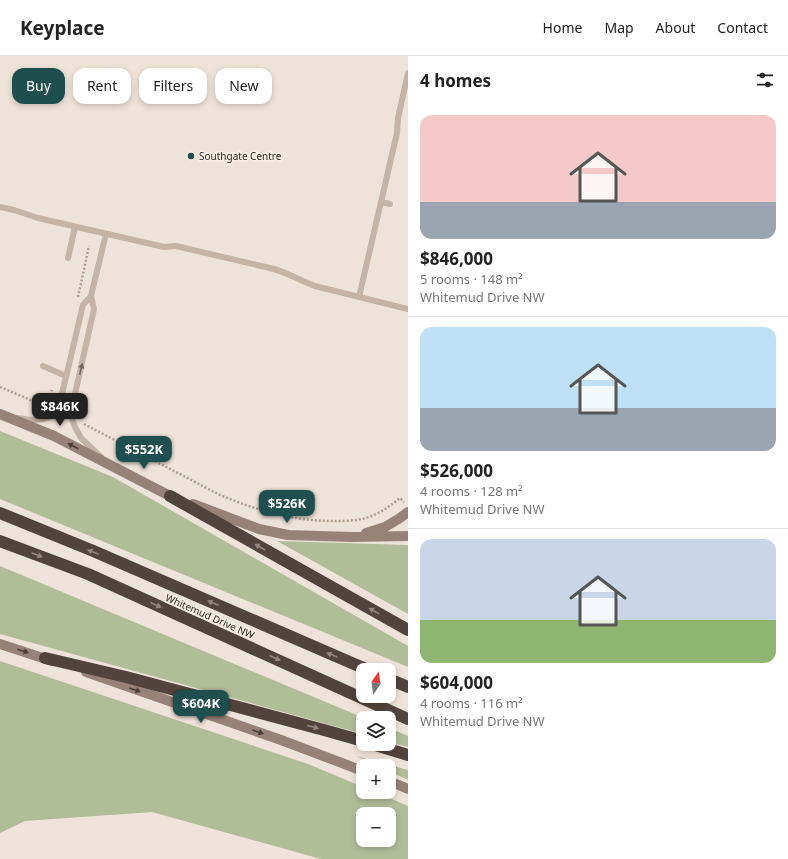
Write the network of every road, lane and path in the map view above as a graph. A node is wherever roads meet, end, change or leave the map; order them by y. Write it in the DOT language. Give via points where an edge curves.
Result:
graph roads {
  1 [pos="408,73"];
  2 [pos="381,202"];
  3 [pos="390,204"];
  4 [pos="0,207"];
  5 [pos="75,226"];
  6 [pos="106,234"];
  7 [pos="68,258"];
  8 [pos="91,296"];
  9 [pos="359,297"];
  10 [pos="408,309"];
  11 [pos="43,366"];
  12 [pos="66,376"];
  13 [pos="55,385"];
  14 [pos="0,387"];
  15 [pos="45,406"];
  16 [pos="49,408"];
  17 [pos="0,413"];
  18 [pos="82,423"];
  19 [pos="108,464"];
  20 [pos="170,496"];
  21 [pos="407,508"];
  22 [pos="0,514"];
  23 [pos="408,536"];
  24 [pos="352,537"];
  25 [pos="0,541"];
  26 [pos="408,630"];
  27 [pos="0,644"];
  28 [pos="45,658"];
  29 [pos="356,665"];
  30 [pos="396,682"];
  31 [pos="408,687"];
  32 [pos="408,719"];
  33 [pos="356,739"];
  34 [pos="395,751"];
  35 [pos="408,755"];
  36 [pos="356,768"];
  37 [pos="396,784"];
  38 [pos="408,789"];
  1 -- 2 [label="lane"];
  2 -- 3 [label="lane"];
  2 -- 9 [label="lane"];
  4 -- 5 [label="lane"];
  5 -- 6 [label="lane"];
  5 -- 7 [label="lane"];
  6 -- 8 [label="lane"];
  6 -- 9 [label="lane" via="164,247 176,246 274,269 305,283"];
  8 -- 12 [label="lane" via="83,305"];
  19 -- 8 [label="lane, one-way" via="81,438 72,419 94,309"];
  9 -- 10 [label="lane"];
  11 -- 12 [label="lane"];
  12 -- 17 [label="lane" via="56,412 50,416 40,420"];
  13 -- 15 [label="path"];
  14 -- 15 [label="path"];
  15 -- 16 [label="path"];
  19 -- 17 [label="main road, one-way" via="54,436"];
  18 -- 21 [label="path" via="220,495 264,511 293,518 344,521 364,519 380,513 400,498"];
  19 -- 20 [label="main road"];
  20 -- 24 [label="main road" via="259,529 288,535"];
  26 -- 20 [label="highway, one-way"];
  21 -- 24 [label="main road" via="400,518 385,527"];
  29 -- 22 [label="highway, Whitemud Drive NW, one-way"];
  23 -- 24 [label="main road"];
  25 -- 32 [label="highway, Whitemud Drive NW, one-way" via="88,574"];
  27 -- 28 [label="main road, one-way"];
  28 -- 33 [label="highway, one-way" via="126,677"];
  28 -- 36 [label="main road, one-way"];
  30 -- 31 [label="highway"];
  34 -- 35 [label="highway"];
  37 -- 38 [label="main road"];
}
